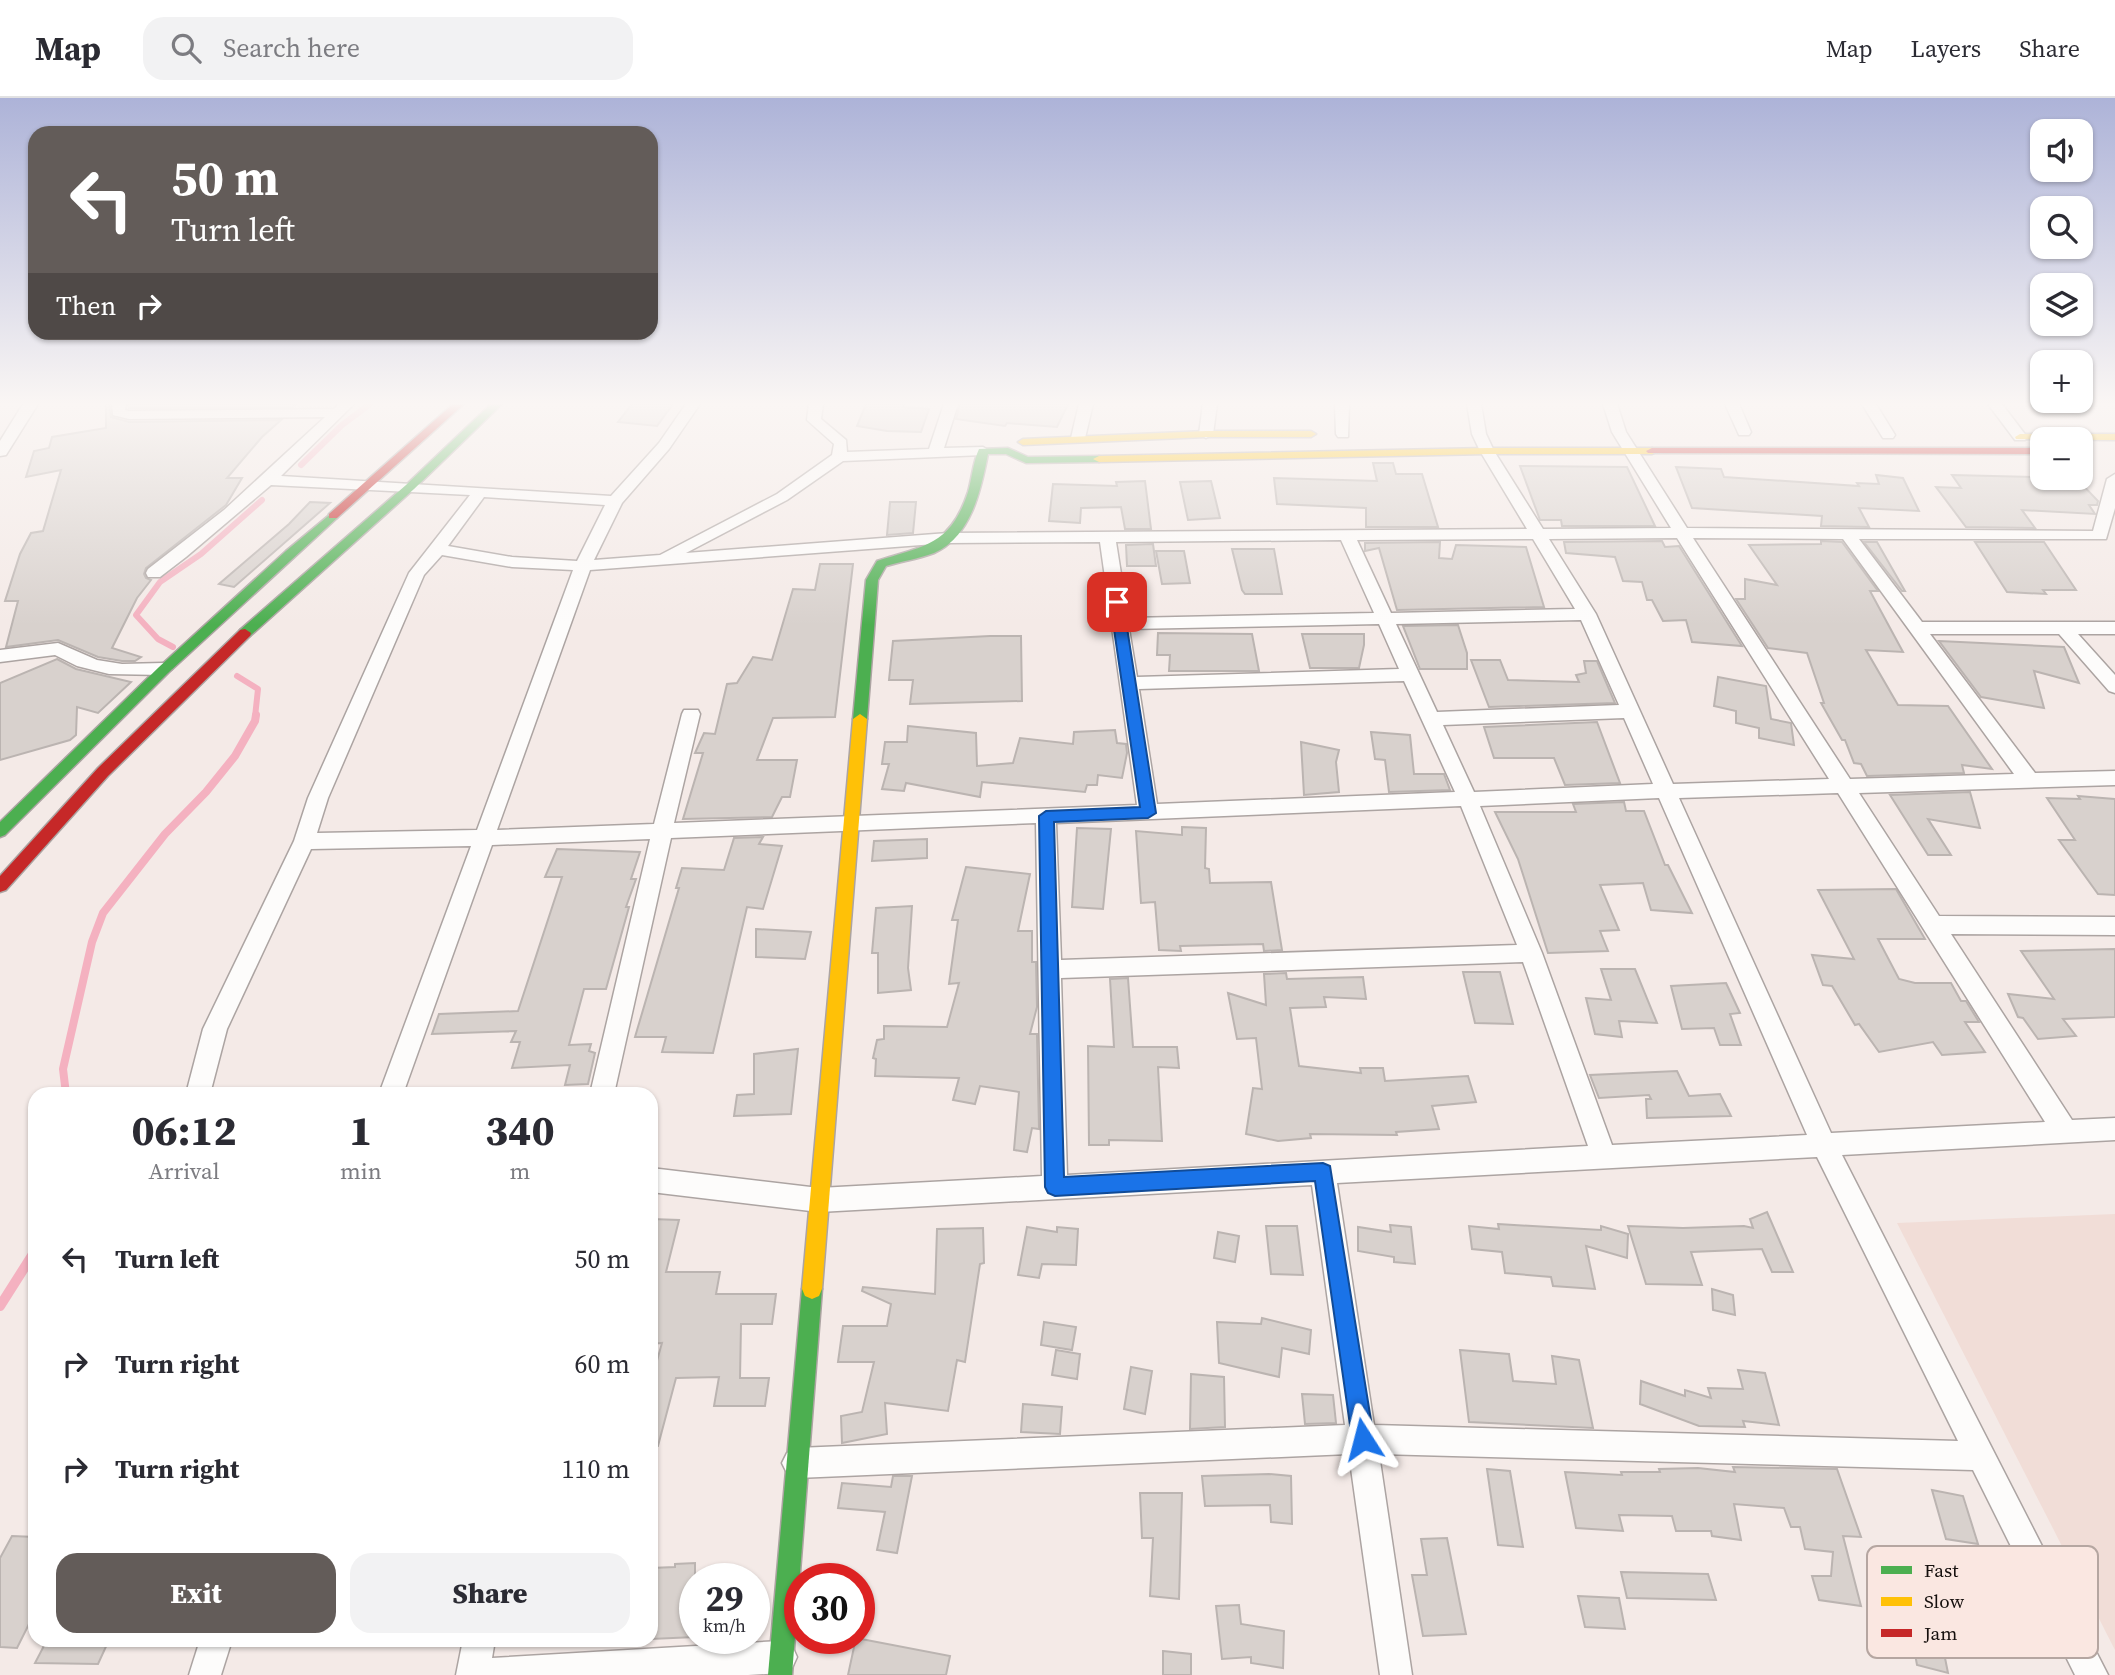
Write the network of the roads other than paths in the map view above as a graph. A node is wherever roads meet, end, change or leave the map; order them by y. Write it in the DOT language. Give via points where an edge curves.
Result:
graph roads {
  1 [pos="272,478"];
  2 [pos="377,478"];
  3 [pos="419,478"];
  4 [pos="636,478"];
  5 [pos="810,478"];
  6 [pos="976,478"];
  7 [pos="1504,478"];
  8 [pos="1647,478"];
  9 [pos="2115,479"];
  10 [pos="270,480"];
  11 [pos="370,484"];
  12 [pos="410,486"];
  13 [pos="480,492"];
  14 [pos="615,501"];
  15 [pos="1682,533"];
  16 [pos="1848,535"];
  17 [pos="1347,536"];
  18 [pos="1539,536"];
  19 [pos="2108,536"];
  20 [pos="1107,537"];
  21 [pos="948,538"];
  22 [pos="437,549"];
  23 [pos="655,562"];
  24 [pos="583,566"];
  25 [pos="154,573"];
  26 [pos="1587,614"];
  27 [pos="1386,620"];
  28 [pos="1120,624"];
  29 [pos="1916,628"];
  30 [pos="2064,628"];
  31 [pos="2115,628"];
  32 [pos="0,656"];
  33 [pos="163,669"];
  34 [pos="1409,675"];
  35 [pos="1129,683"];
  36 [pos="2115,687"];
  37 [pos="1631,711"];
  38 [pos="691,714"];
  39 [pos="1432,719"];
  40 [pos="2115,778"];
  41 [pos="2029,780"];
  42 [pos="1844,786"];
  43 [pos="1668,791"];
  44 [pos="1468,800"];
  45 [pos="1148,813"];
  46 [pos="1046,816"];
  47 [pos="850,824"];
  48 [pos="0,831"];
  49 [pos="660,831"];
  50 [pos="484,838"];
  51 [pos="304,842"];
  52 [pos="0,886"];
  53 [pos="1933,925"];
  54 [pos="2115,926"];
  55 [pos="1531,953"];
  56 [pos="1049,969"];
  57 [pos="200,1087"];
  58 [pos="394,1087"];
  59 [pos="604,1087"];
  60 [pos="2115,1129"];
  61 [pos="2064,1131"];
  62 [pos="1824,1145"];
  63 [pos="1604,1157"];
  64 [pos="1323,1172"];
  65 [pos="658,1181"];
  66 [pos="1055,1187"];
  67 [pos="819,1200"];
  68 [pos="1363,1439"];
  69 [pos="1981,1456"];
  70 [pos="797,1463"];
  71 [pos="2027,1546"];
  72 [pos="214,1647"];
  73 [pos="478,1647"];
  74 [pos="2083,1658"];
  75 [pos="781,1666"];
  76 [pos="205,1675"];
  77 [pos="472,1675"];
  78 [pos="1396,1675"];
  79 [pos="2092,1675"];
  1 -- 10 [label="street"];
  2 -- 11 [label="street"];
  3 -- 12 [label="street"];
  4 -- 14 [label="street"];
  5 -- 23 [label="street" via="782,497"];
  6 -- 21 [label="street" via="968,509"];
  7 -- 18 [label="street"];
  8 -- 15 [label="street"];
  9 -- 19 [label="street"];
  10 -- 11 [label="street"];
  10 -- 25 [label="street"];
  11 -- 12 [label="street"];
  11 -- 33 [label="street"];
  12 -- 13 [label="street"];
  12 -- 52 [label="street" via="262,616 103,772"];
  13 -- 14 [label="street"];
  13 -- 22 [label="street"];
  14 -- 24 [label="street"];
  15 -- 16 [label="street"];
  15 -- 18 [label="street"];
  15 -- 42 [label="street"];
  16 -- 19 [label="street"];
  16 -- 29 [label="street"];
  17 -- 18 [label="street"];
  17 -- 20 [label="street"];
  17 -- 27 [label="street"];
  18 -- 26 [label="street"];
  20 -- 21 [label="street"];
  20 -- 28 [label="street"];
  21 -- 23 [label="street"];
  21 -- 47 [label="street" via="935,548 881,564 872,580"];
  22 -- 24 [label="street" via="512,562"];
  22 -- 51 [label="street" via="417,573 317,798"];
  23 -- 24 [label="street"];
  24 -- 50 [label="street"];
  26 -- 27 [label="street"];
  26 -- 37 [label="street"];
  27 -- 28 [label="street"];
  27 -- 34 [label="street"];
  28 -- 35 [label="street"];
  29 -- 30 [label="street"];
  29 -- 41 [label="street"];
  30 -- 31 [label="street"];
  30 -- 36 [label="street"];
  32 -- 33 [label="street" via="58,649 92,666 119,671"];
  33 -- 48 [label="street"];
  34 -- 35 [label="street"];
  34 -- 39 [label="street"];
  35 -- 45 [label="street"];
  37 -- 39 [label="street"];
  37 -- 43 [label="street"];
  38 -- 49 [label="street"];
  39 -- 44 [label="street"];
  40 -- 41 [label="street"];
  41 -- 42 [label="street"];
  42 -- 43 [label="street"];
  42 -- 53 [label="street"];
  43 -- 44 [label="street"];
  43 -- 62 [label="street"];
  44 -- 45 [label="street"];
  44 -- 55 [label="street"];
  45 -- 46 [label="street"];
  46 -- 47 [label="street"];
  46 -- 56 [label="street"];
  47 -- 49 [label="street"];
  47 -- 67 [label="street"];
  49 -- 50 [label="street"];
  49 -- 59 [label="street"];
  50 -- 51 [label="street"];
  50 -- 58 [label="street"];
  51 -- 57 [label="street" via="215,1029"];
  53 -- 54 [label="street"];
  53 -- 61 [label="street"];
  55 -- 56 [label="street"];
  55 -- 63 [label="street"];
  56 -- 66 [label="street"];
  60 -- 61 [label="street"];
  61 -- 62 [label="street"];
  62 -- 63 [label="street"];
  62 -- 69 [label="street"];
  63 -- 64 [label="street"];
  64 -- 66 [label="street"];
  64 -- 68 [label="street"];
  65 -- 67 [label="street"];
  66 -- 67 [label="street"];
  67 -- 70 [label="street"];
  68 -- 69 [label="street"];
  68 -- 70 [label="street"];
  68 -- 78 [label="street"];
  69 -- 71 [label="street"];
  70 -- 75 [label="street"];
  72 -- 76 [label="street"];
  73 -- 77 [label="street"];
  74 -- 79 [label="street"];
  75 -- 77 [label="street"];
}
